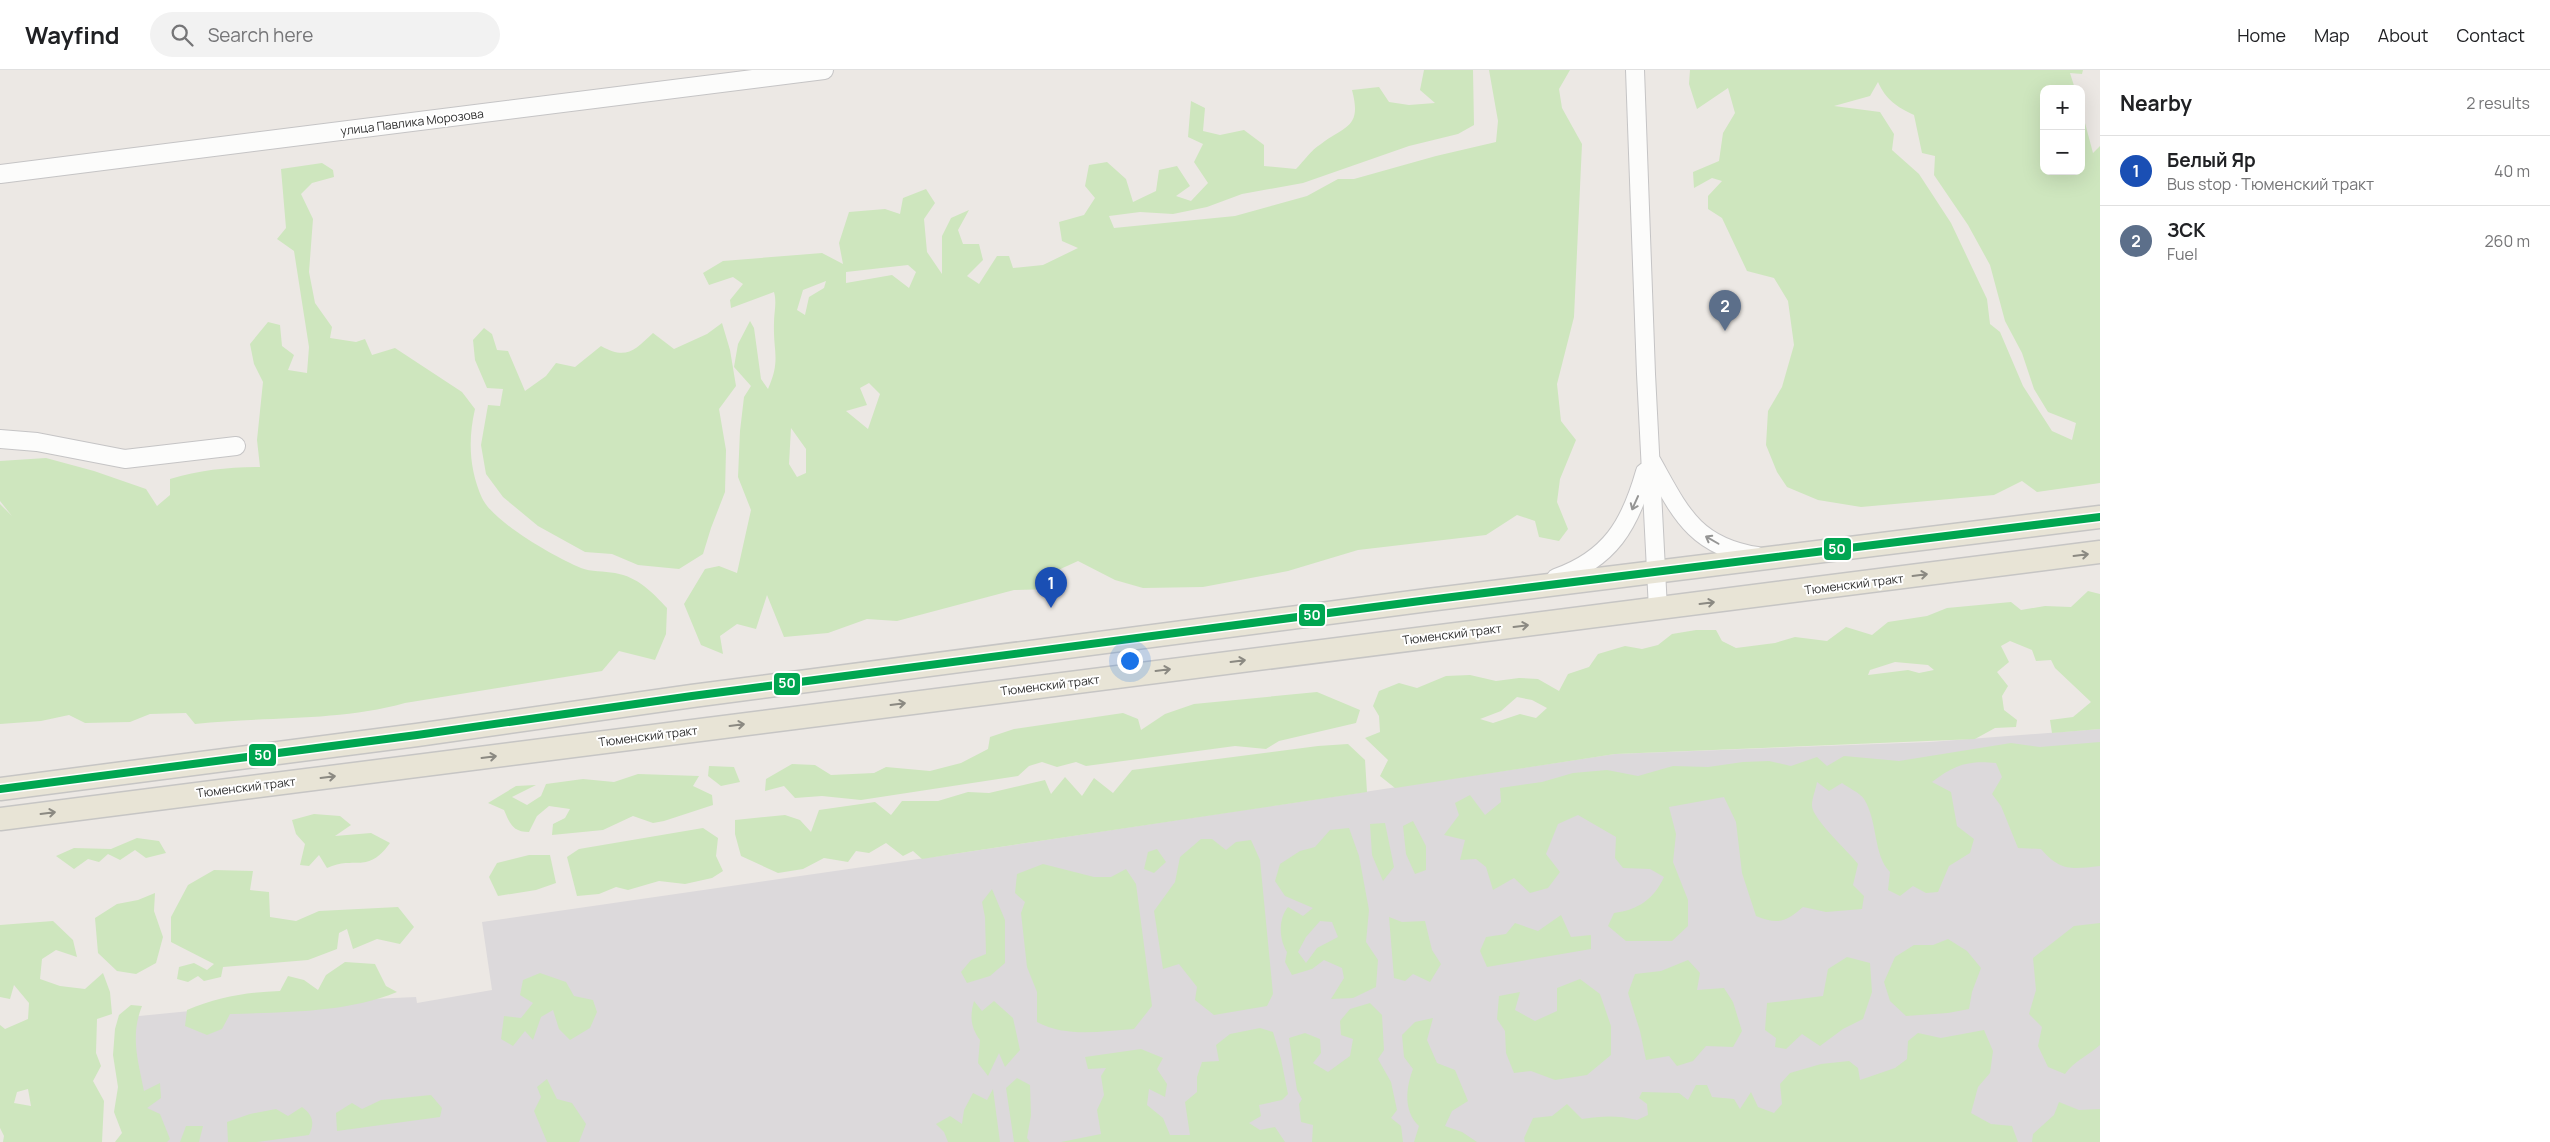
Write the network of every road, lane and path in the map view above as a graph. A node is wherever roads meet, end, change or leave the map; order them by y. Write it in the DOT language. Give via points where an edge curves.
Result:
graph roads {
  1 [pos="824,70"];
  2 [pos="1635,70"];
  3 [pos="0,174"];
  4 [pos="0,439"];
  5 [pos="236,446"];
  6 [pos="1649,457"];
  7 [pos="2100,517"];
  8 [pos="2100,552"];
  9 [pos="1775,558"];
  10 [pos="1656,573"];
  11 [pos="1531,587"];
  12 [pos="1658,609"];
  13 [pos="0,789"];
  14 [pos="0,819"];
  1 -- 3 [label="street, улица Павлика Морозова"];
  2 -- 6 [label="street"];
  4 -- 5 [label="street" via="36,442 125,459"];
  9 -- 6 [label="street, one-way" via="1737,552 1693,527 1682,515"];
  6 -- 10 [label="street"];
  6 -- 11 [label="street, one-way" via="1638,497 1624,529 1595,559 1579,570"];
  7 -- 9 [label="main road"];
  12 -- 8 [label="main road, Тюменский тракт, one-way"];
  9 -- 10 [label="main road"];
  10 -- 11 [label="main road"];
  10 -- 12 [label="street"];
  11 -- 13 [label="main road"];
  14 -- 12 [label="main road, Тюменский тракт, one-way"];
}
